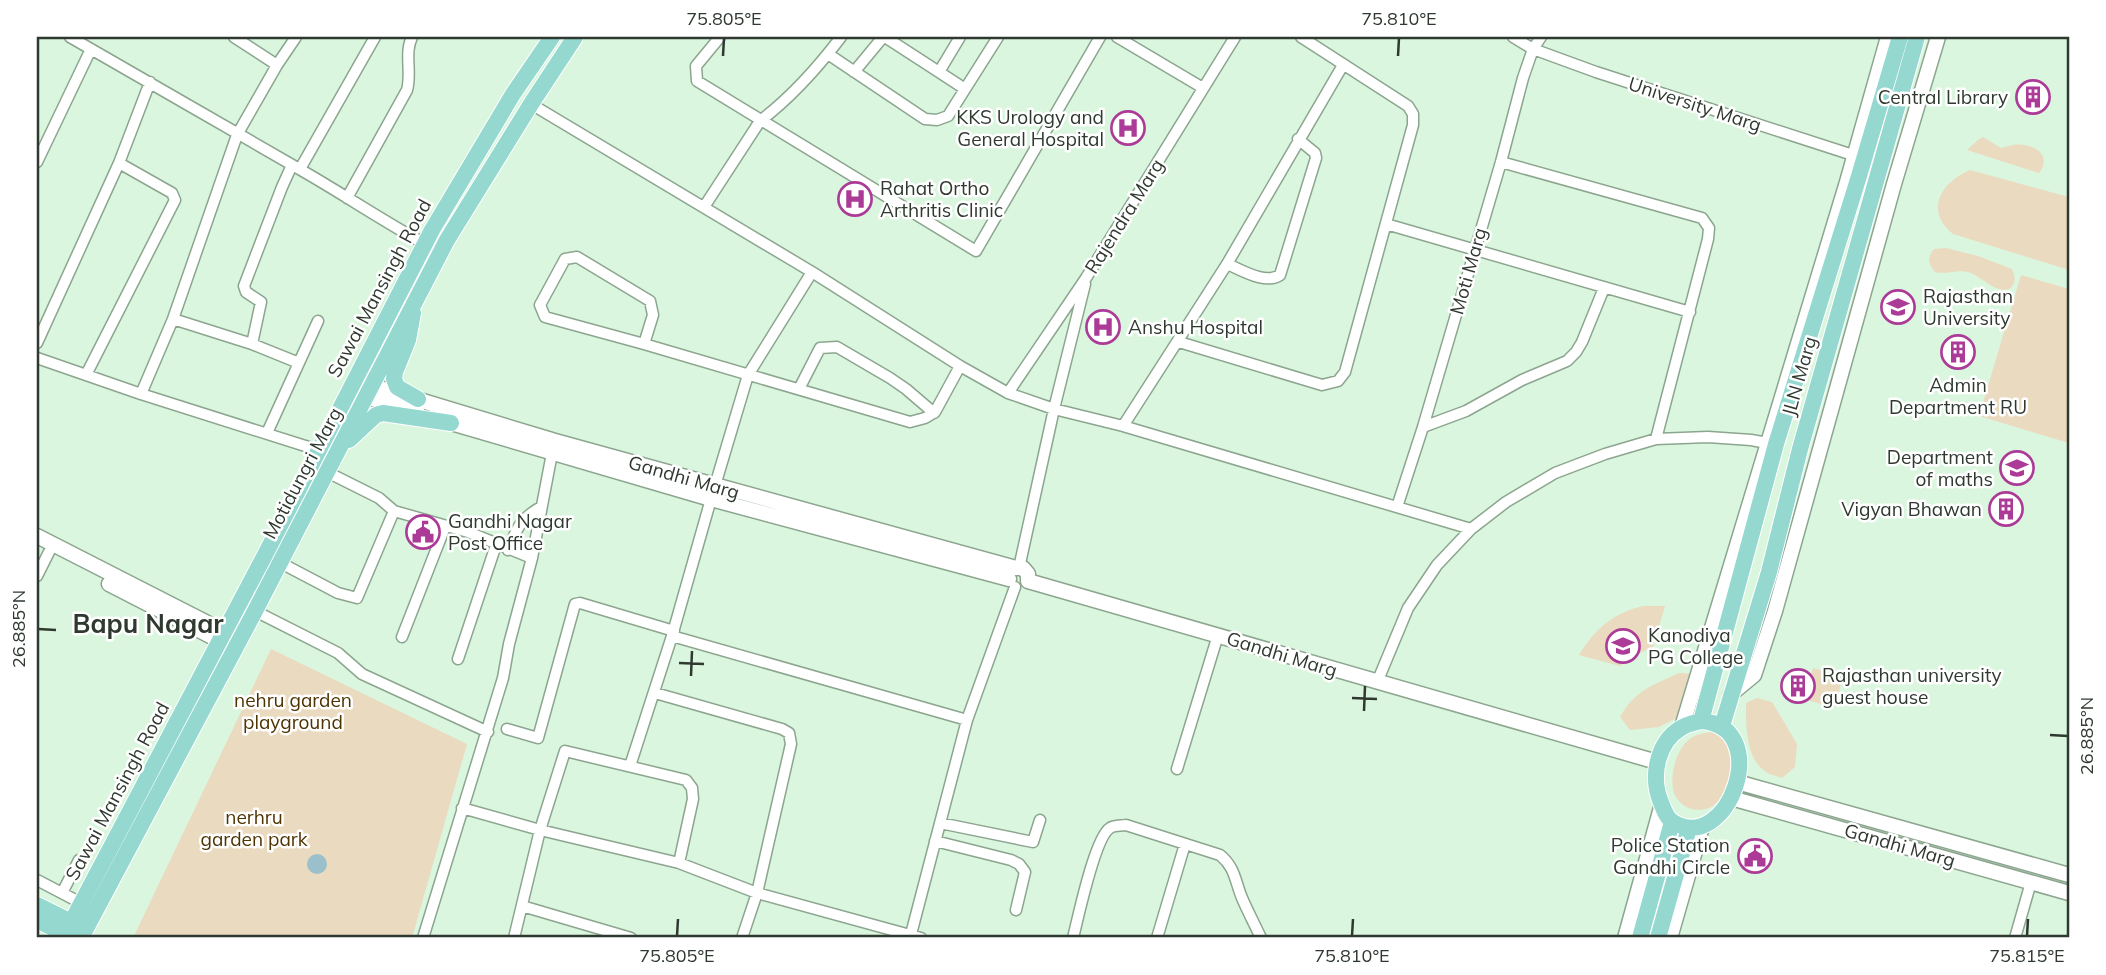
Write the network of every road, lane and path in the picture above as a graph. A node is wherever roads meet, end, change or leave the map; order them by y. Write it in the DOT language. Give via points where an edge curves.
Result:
graph roads {
  1 [pos="70,37"];
  2 [pos="234,37"];
  3 [pos="296,37"];
  4 [pos="375,37"];
  5 [pos="412,37"];
  6 [pos="552,37"];
  7 [pos="575,37"];
  8 [pos="720,37"];
  9 [pos="841,37"];
  10 [pos="884,37"];
  11 [pos="960,37"];
  12 [pos="998,37"];
  13 [pos="1100,37"];
  14 [pos="1117,37"];
  15 [pos="1235,37"];
  16 [pos="1301,37"];
  17 [pos="1513,37"];
  18 [pos="1541,37"];
  19 [pos="1888,37"];
  20 [pos="1900,37"];
  21 [pos="1917,37"];
  22 [pos="1938,37"];
  23 [pos="91,49"];
  24 [pos="1533,49"];
  25 [pos="828,54"];
  26 [pos="277,65"];
  27 [pos="1343,65"];
  28 [pos="854,72"];
  29 [pos="939,72"];
  30 [pos="150,82"];
  31 [pos="1203,88"];
  32 [pos="965,89"];
  33 [pos="531,104"];
  34 [pos="760,121"];
  35 [pos="237,135"];
  36 [pos="1298,139"];
  37 [pos="1860,157"];
  38 [pos="37,162"];
  39 [pos="1501,162"];
  40 [pos="118,163"];
  41 [pos="1882,164"];
  42 [pos="296,167"];
  43 [pos="346,198"];
  44 [pos="704,207"];
  45 [pos="1386,224"];
  46 [pos="425,244"];
  47 [pos="1474,249"];
  48 [pos="1227,264"];
  49 [pos="812,272"];
  50 [pos="1086,278"];
  51 [pos="1604,288"];
  52 [pos="413,304"];
  53 [pos="1690,313"];
  54 [pos="173,319"];
  55 [pos="318,321"];
  56 [pos="1179,342"];
  57 [pos="37,343"];
  58 [pos="252,344"];
  59 [pos="644,344"];
  60 [pos="37,358"];
  61 [pos="299,363"];
  62 [pos="960,366"];
  63 [pos="86,374"];
  64 [pos="748,375"];
  65 [pos="352,386"];
  66 [pos="799,389"];
  67 [pos="369,391"];
  68 [pos="1008,393"];
  69 [pos="141,394"];
  70 [pos="418,400"];
  71 [pos="1054,409"];
  72 [pos="934,413"];
  73 [pos="451,423"];
  74 [pos="1123,426"];
  75 [pos="1423,428"];
  76 [pos="267,433"];
  77 [pos="1656,439"];
  78 [pos="1772,444"];
  79 [pos="553,447"];
  80 [pos="339,448"];
  81 [pos="318,450"];
  82 [pos="327,472"];
  83 [pos="713,492"];
  84 [pos="541,507"];
  85 [pos="1397,507"];
  86 [pos="394,511"];
  87 [pos="445,527"];
  88 [pos="1471,529"];
  89 [pos="37,536"];
  90 [pos="496,544"];
  91 [pos="43,549"];
  92 [pos="508,550"];
  93 [pos="532,558"];
  94 [pos="279,562"];
  95 [pos="37,576"];
  96 [pos="1017,577"];
  97 [pos="255,611"];
  98 [pos="673,633"];
  99 [pos="1218,635"];
  100 [pos="223,636"];
  101 [pos="402,636"];
  102 [pos="458,659"];
  103 [pos="1378,680"];
  104 [pos="655,693"];
  105 [pos="1731,694"];
  106 [pos="967,720"];
  107 [pos="1701,720"];
  108 [pos="1722,726"];
  109 [pos="1682,727"];
  110 [pos="507,729"];
  111 [pos="488,732"];
  112 [pos="1657,762"];
  113 [pos="630,766"];
  114 [pos="1177,769"];
  115 [pos="1734,790"];
  116 [pos="1662,804"];
  117 [pos="462,807"];
  118 [pos="1040,820"];
  119 [pos="1672,822"];
  120 [pos="940,823"];
  121 [pos="1695,827"];
  122 [pos="540,830"];
  123 [pos="935,841"];
  124 [pos="1185,844"];
  125 [pos="79,860"];
  126 [pos="679,863"];
  127 [pos="2069,875"];
  128 [pos="37,880"];
  129 [pos="2031,882"];
  130 [pos="62,893"];
  131 [pos="757,893"];
  132 [pos="2069,893"];
  133 [pos="81,903"];
  134 [pos="37,905"];
  135 [pos="522,906"];
  136 [pos="1016,910"];
  137 [pos="37,920"];
  138 [pos="66,931"];
  139 [pos="913,937"];
  140 [pos="81,938"];
  141 [pos="423,938"];
  142 [pos="514,938"];
  143 [pos="626,938"];
  144 [pos="741,938"];
  145 [pos="1073,938"];
  146 [pos="1157,938"];
  147 [pos="1261,938"];
  148 [pos="1625,938"];
  149 [pos="1640,938"];
  150 [pos="1658,938"];
  151 [pos="1670,938"];
  152 [pos="2015,938"];
  1 -- 23 [label="street"];
  2 -- 26 [label="street"];
  3 -- 26 [label="street"];
  4 -- 42 [label="street"];
  5 -- 43 [label="street" via="407,90"];
  6 -- 46 [label="main road, Sawai Mansingh Road"];
  7 -- 33 [label="main road, Motidungri Marg"];
  8 -- 34 [label="street" via="696,66 697,81"];
  9 -- 25 [label="street"];
  10 -- 28 [label="street"];
  10 -- 29 [label="street"];
  11 -- 29 [label="street"];
  12 -- 32 [label="street"];
  13 -- 34 [label="street" via="976,251"];
  14 -- 31 [label="street"];
  15 -- 31 [label="street, Rajendra Marg"];
  16 -- 27 [label="street"];
  17 -- 24 [label="street, University Marg"];
  18 -- 24 [label="street, Moti Marg"];
  19 -- 37 [label="main road"];
  20 -- 37 [label="main road, JLN Marg"];
  21 -- 41 [label="main road, JLN Marg"];
  22 -- 105 [label="main road" via="1771,624 1754,675"];
  23 -- 30 [label="street"];
  23 -- 38 [label="street"];
  24 -- 37 [label="street, University Marg"];
  24 -- 39 [label="street, Moti Marg"];
  25 -- 28 [label="street"];
  25 -- 34 [label="street"];
  26 -- 35 [label="street"];
  27 -- 36 [label="street"];
  27 -- 45 [label="street" via="1408,106 1413,114"];
  28 -- 32 [label="street" via="925,119 947,116"];
  29 -- 32 [label="street"];
  30 -- 35 [label="street"];
  30 -- 40 [label="street"];
  31 -- 50 [label="street, Rajendra Marg"];
  33 -- 44 [label="street"];
  33 -- 52 [label="main road, Motidungri Marg"];
  34 -- 44 [label="street"];
  35 -- 42 [label="street"];
  35 -- 54 [label="street"];
  36 -- 48 [label="street"];
  36 -- 48 [label="street" via="1316,158 1280,275 1268,279"];
  37 -- 41 [label="street, University Marg"];
  37 -- 78 [label="main road, JLN Marg"];
  39 -- 47 [label="street, Moti Marg"];
  39 -- 53 [label="street" via="1702,218 1709,228 1708,239"];
  40 -- 57 [label="street"];
  40 -- 63 [label="street" via="175,200"];
  41 -- 105 [label="main road, JLN Marg"];
  42 -- 43 [label="street"];
  42 -- 58 [label="street" via="282,187 244,286 261,302"];
  43 -- 46 [label="street"];
  44 -- 49 [label="street"];
  45 -- 47 [label="street"];
  45 -- 56 [label="street" via="1345,372 1338,381 1322,385"];
  46 -- 65 [label="main road, Sawai Mansingh Road"];
  47 -- 51 [label="street"];
  47 -- 75 [label="street, Moti Marg"];
  48 -- 56 [label="street"];
  49 -- 62 [label="street"];
  49 -- 64 [label="street"];
  50 -- 68 [label="street, Rajendra Marg"];
  50 -- 71 [label="street"];
  51 -- 53 [label="street"];
  51 -- 75 [label="street" via="1582,342 1567,361"];
  52 -- 67 [label="main road, Motidungri Marg"];
  52 -- 70 [label="main road" via="408,340 394,379 397,387"];
  53 -- 77 [label="street"];
  54 -- 58 [label="street"];
  54 -- 69 [label="street"];
  55 -- 61 [label="street"];
  56 -- 74 [label="street"];
  58 -- 61 [label="street"];
  59 -- 59 [label="street" via="653,315 650,301 577,257 565,259 540,305 545,317"];
  59 -- 64 [label="street"];
  60 -- 63 [label="street"];
  61 -- 76 [label="street"];
  62 -- 68 [label="street"];
  62 -- 72 [label="street"];
  63 -- 69 [label="street"];
  64 -- 66 [label="street"];
  64 -- 83 [label="street"];
  65 -- 67 [label="main road"];
  65 -- 81 [label="main road, Sawai Mansingh Road"];
  66 -- 72 [label="street" via="910,422"];
  66 -- 72 [label="street" via="820,348 837,347 890,378"];
  67 -- 70 [label="main road"];
  67 -- 73 [label="main road"];
  67 -- 80 [label="main road, Motidungri Marg"];
  68 -- 71 [label="street"];
  69 -- 76 [label="street"];
  70 -- 79 [label="main road"];
  71 -- 74 [label="street"];
  71 -- 96 [label="street"];
  73 -- 79 [label="main road"];
  73 -- 80 [label="main road" via="383,413"];
  74 -- 85 [label="street"];
  75 -- 85 [label="street, Moti Marg"];
  76 -- 81 [label="street"];
  77 -- 78 [label="street" via="1708,437"];
  77 -- 88 [label="street" via="1555,473"];
  78 -- 107 [label="main road, JLN Marg"];
  78 -- 109 [label="main road"];
  79 -- 83 [label="main road, Gandhi Marg"];
  79 -- 84 [label="street"];
  80 -- 82 [label="main road, Motidungri Marg"];
  81 -- 100 [label="main road, Sawai Mansingh Road"];
  82 -- 86 [label="street" via="379,498"];
  82 -- 94 [label="main road, Motidungri Marg"];
  83 -- 96 [label="main road, Gandhi Marg"];
  83 -- 98 [label="street"];
  84 -- 92 [label="street" via="520,522"];
  84 -- 93 [label="street"];
  85 -- 88 [label="street"];
  86 -- 87 [label="street"];
  86 -- 94 [label="street" via="357,598"];
  87 -- 90 [label="street"];
  87 -- 101 [label="street"];
  88 -- 103 [label="street" via="1437,565 1408,608"];
  89 -- 100 [label="main road"];
  90 -- 92 [label="street"];
  90 -- 102 [label="street"];
  91 -- 95 [label="street"];
  91 -- 100 [label="main road"];
  92 -- 93 [label="street"];
  93 -- 111 [label="street"];
  94 -- 97 [label="main road, Motidungri Marg"];
  96 -- 99 [label="main road, Gandhi Marg"];
  96 -- 106 [label="street"];
  97 -- 111 [label="street" via="338,653 362,674"];
  97 -- 140 [label="main road, Motidungri Marg"];
  98 -- 104 [label="street"];
  98 -- 106 [label="street"];
  98 -- 110 [label="street" via="575,604 538,738"];
  99 -- 103 [label="main road, Gandhi Marg"];
  99 -- 114 [label="street"];
  100 -- 133 [label="main road, Sawai Mansingh Road"];
  103 -- 112 [label="main road, Gandhi Marg"];
  104 -- 113 [label="street"];
  104 -- 131 [label="street" via="789,733"];
  105 -- 108 [label="main road, JLN Marg"];
  106 -- 120 [label="street"];
  107 -- 108 [label="main road"];
  107 -- 109 [label="main road"];
  108 -- 115 [label="main road" via="1740,756"];
  109 -- 112 [label="main road" via="1664,745"];
  111 -- 117 [label="street"];
  112 -- 116 [label="main road" via="1655,778"];
  113 -- 122 [label="street" via="565,751"];
  113 -- 126 [label="street" via="686,780 692,788"];
  115 -- 121 [label="main road" via="1719,815"];
  115 -- 127 [label="main road, Gandhi Marg"];
  115 -- 129 [label="main road, Gandhi Marg"];
  116 -- 119 [label="main road"];
  116 -- 148 [label="main road"];
  117 -- 122 [label="street"];
  117 -- 141 [label="street"];
  118 -- 120 [label="street" via="1033,842"];
  119 -- 121 [label="main road"];
  119 -- 149 [label="main road"];
  120 -- 123 [label="street"];
  121 -- 150 [label="main road"];
  121 -- 151 [label="main road"];
  122 -- 126 [label="street"];
  122 -- 135 [label="street"];
  123 -- 136 [label="street" via="1019,863 1025,872"];
  123 -- 139 [label="street"];
  124 -- 145 [label="street" via="1126,825 1112,827 1095,856"];
  124 -- 146 [label="street"];
  124 -- 147 [label="street" via="1230,863"];
  125 -- 130 [label="street"];
  126 -- 131 [label="street"];
  128 -- 130 [label="street"];
  129 -- 132 [label="main road, Gandhi Marg"];
  129 -- 152 [label="street"];
  130 -- 133 [label="street"];
  131 -- 139 [label="street"];
  131 -- 144 [label="street"];
  133 -- 138 [label="main road, Sawai Mansingh Road"];
  134 -- 138 [label="main road"];
  135 -- 142 [label="street"];
  135 -- 143 [label="street"];
  137 -- 138 [label="main road"];
}
